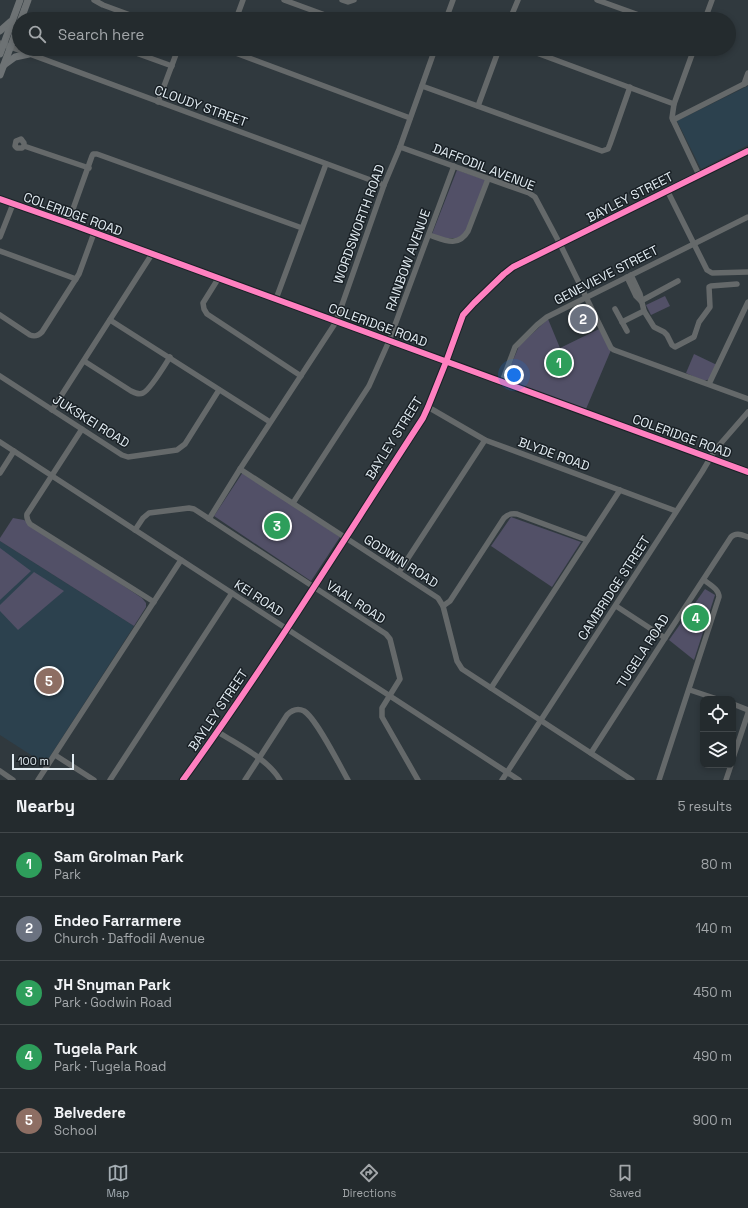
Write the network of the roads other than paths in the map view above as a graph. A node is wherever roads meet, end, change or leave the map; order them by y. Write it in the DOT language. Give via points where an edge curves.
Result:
graph roads {
  1 [pos="20,0"];
  2 [pos="28,0"];
  3 [pos="94,0"];
  4 [pos="243,0"];
  5 [pos="284,0"];
  6 [pos="342,0"];
  7 [pos="354,0"];
  8 [pos="453,0"];
  9 [pos="518,0"];
  10 [pos="597,0"];
  11 [pos="712,0"];
  12 [pos="18,12"];
  13 [pos="24,12"];
  14 [pos="122,12"];
  15 [pos="239,12"];
  16 [pos="317,12"];
  17 [pos="449,12"];
  18 [pos="513,12"];
  19 [pos="630,12"];
  20 [pos="708,12"];
  21 [pos="12,24"];
  22 [pos="12,30"];
  23 [pos="0,31"];
  24 [pos="4,45"];
  25 [pos="0,54"];
  26 [pos="18,56"];
  27 [pos="38,56"];
  28 [pos="144,56"];
  29 [pos="176,56"];
  30 [pos="244,56"];
  31 [pos="433,56"];
  32 [pos="496,56"];
  33 [pos="545,56"];
  34 [pos="691,56"];
  35 [pos="3,66"];
  36 [pos="172,66"];
  37 [pos="748,73"];
  38 [pos="0,75"];
  39 [pos="746,83"];
  40 [pos="422,86"];
  41 [pos="630,87"];
  42 [pos="158,102"];
  43 [pos="674,104"];
  44 [pos="478,106"];
  45 [pos="410,118"];
  46 [pos="673,120"];
  47 [pos="24,146"];
  48 [pos="400,147"];
  49 [pos="748,151"];
  50 [pos="326,164"];
  51 [pos="454,166"];
  52 [pos="89,168"];
  53 [pos="699,175"];
  54 [pos="488,179"];
  55 [pos="384,185"];
  56 [pos="667,190"];
  57 [pos="0,199"];
  58 [pos="13,204"];
  59 [pos="748,217"];
  60 [pos="68,223"];
  61 [pos="302,228"];
  62 [pos="94,233"];
  63 [pos="429,235"];
  64 [pos="0,237"];
  65 [pos="560,244"];
  66 [pos="694,244"];
  67 [pos="0,251"];
  68 [pos="152,254"];
  69 [pos="748,272"];
  70 [pos="629,276"];
  71 [pos="76,279"];
  72 [pos="218,279"];
  73 [pos="678,281"];
  74 [pos="737,284"];
  75 [pos="585,298"];
  76 [pos="276,299"];
  77 [pos="641,301"];
  78 [pos="748,302"];
  79 [pos="615,309"];
  80 [pos="644,311"];
  81 [pos="0,315"];
  82 [pos="110,320"];
  83 [pos="336,322"];
  84 [pos="622,322"];
  85 [pos="627,331"];
  86 [pos="389,341"];
  87 [pos="170,357"];
  88 [pos="84,361"];
  89 [pos="446,362"];
  90 [pos="0,376"];
  91 [pos="301,376"];
  92 [pos="502,382"];
  93 [pos="709,384"];
  94 [pos="219,390"];
  95 [pos="748,399"];
  96 [pos="428,407"];
  97 [pos="52,410"];
  98 [pos="748,412"];
  99 [pos="270,422"];
  100 [pos="82,429"];
  101 [pos="485,440"];
  102 [pos="0,442"];
  103 [pos="0,445"];
  104 [pos="14,452"];
  105 [pos="710,458"];
  106 [pos="240,469"];
  107 [pos="748,472"];
  108 [pos="0,473"];
  109 [pos="51,476"];
  110 [pos="620,490"];
  111 [pos="293,503"];
  112 [pos="676,511"];
  113 [pos="209,519"];
  114 [pos="135,530"];
  115 [pos="345,537"];
  116 [pos="748,537"];
  117 [pos="588,540"];
  118 [pos="181,560"];
  119 [pos="399,572"];
  120 [pos="704,580"];
  121 [pos="313,587"];
  122 [pos="232,593"];
  123 [pos="154,602"];
  124 [pos="443,606"];
  125 [pos="616,606"];
  126 [pos="286,629"];
  127 [pos="665,638"];
  128 [pos="491,688"];
  129 [pos="690,690"];
  130 [pos="390,696"];
  131 [pos="708,696"];
  132 [pos="736,705"];
  133 [pos="748,710"];
  134 [pos="748,713"];
  135 [pos="540,720"];
  136 [pos="218,732"];
  137 [pos="736,749"];
  138 [pos="591,753"];
  139 [pos="55,755"];
  140 [pos="259,758"];
  141 [pos="730,768"];
  142 [pos="0,771"];
  143 [pos="507,772"];
  144 [pos="13,780"];
  145 [pos="38,780"];
  146 [pos="94,780"];
  147 [pos="110,780"];
  148 [pos="183,780"];
  149 [pos="245,780"];
  150 [pos="280,780"];
  151 [pos="348,780"];
  152 [pos="418,780"];
  153 [pos="502,780"];
  154 [pos="519,780"];
  155 [pos="632,780"];
  156 [pos="660,780"];
  157 [pos="726,780"];
  1 -- 12 [label="main road"];
  2 -- 13 [label="main road"];
  3 -- 14 [label="street"];
  4 -- 15 [label="street"];
  5 -- 16 [label="street"];
  6 -- 7 [label="street"];
  8 -- 17 [label="street"];
  9 -- 18 [label="street"];
  10 -- 19 [label="street"];
  11 -- 20 [label="street"];
  21 -- 23 [label="main road"];
  22 -- 24 [label="main road"];
  24 -- 25 [label="main road"];
  24 -- 35 [label="main road"];
  26 -- 35 [label="main road"];
  27 -- 42 [label="street, CLOUDY STREET"];
  28 -- 36 [label="street"];
  29 -- 36 [label="street"];
  30 -- 45 [label="street"];
  31 -- 40 [label="street, WORDSWORTH ROAD"];
  32 -- 44 [label="street"];
  33 -- 41 [label="street"];
  34 -- 43 [label="street"];
  35 -- 38 [label="main road"];
  36 -- 42 [label="street"];
  37 -- 39 [label="street"];
  39 -- 46 [label="street"];
  40 -- 44 [label="street"];
  40 -- 45 [label="street, WORDSWORTH ROAD"];
  41 -- 43 [label="street"];
  41 -- 44 [label="street" via="608,149 602,151"];
  42 -- 50 [label="street, CLOUDY STREET"];
  43 -- 46 [label="street"];
  45 -- 48 [label="street, WORDSWORTH ROAD"];
  46 -- 53 [label="street"];
  47 -- 52 [label="street"];
  48 -- 51 [label="street, DAFFODIL AVENUE"];
  48 -- 55 [label="street, WORDSWORTH ROAD"];
  49 -- 53 [label="street, BAYLEY STREET"];
  50 -- 55 [label="street, CLOUDY STREET"];
  50 -- 61 [label="street"];
  51 -- 54 [label="street, DAFFODIL AVENUE"];
  51 -- 63 [label="street, RAINBOW AVENUE"];
  52 -- 60 [label="street"];
  52 -- 61 [label="street" via="94,154 102,155"];
  53 -- 56 [label="street, BAYLEY STREET"];
  54 -- 63 [label="street" via="468,231 463,237 451,242"];
  54 -- 65 [label="street, DAFFODIL AVENUE" via="534,197"];
  55 -- 83 [label="street, WORDSWORTH ROAD"];
  56 -- 65 [label="street, BAYLEY STREET"];
  56 -- 66 [label="street"];
  57 -- 58 [label="street, COLERIDGE ROAD"];
  58 -- 60 [label="street, COLERIDGE ROAD"];
  58 -- 64 [label="street"];
  59 -- 66 [label="street, GENEVIEVE STREET"];
  60 -- 62 [label="street, COLERIDGE ROAD"];
  61 -- 76 [label="street"];
  62 -- 68 [label="street, COLERIDGE ROAD"];
  62 -- 71 [label="street"];
  63 -- 86 [label="street, RAINBOW AVENUE"];
  65 -- 75 [label="street, DAFFODIL AVENUE"];
  65 -- 89 [label="street, BAYLEY STREET" via="508,270 466,311"];
  66 -- 69 [label="street" via="707,270 712,273"];
  66 -- 70 [label="street, GENEVIEVE STREET"];
  67 -- 71 [label="street"];
  68 -- 72 [label="street, COLERIDGE ROAD"];
  68 -- 82 [label="street"];
  70 -- 75 [label="street, GENEVIEVE STREET"];
  70 -- 77 [label="street" via="640,294"];
  71 -- 81 [label="street" via="40,335 30,335"];
  72 -- 76 [label="street, COLERIDGE ROAD"];
  72 -- 91 [label="street" via="203,303 207,314"];
  73 -- 77 [label="street"];
  74 -- 80 [label="street" via="708,287 710,308 699,322 694,337 677,346 672,346 667,335 654,327"];
  75 -- 92 [label="street, GENEVIEVE STREET" via="547,317 520,341 515,347"];
  75 -- 93 [label="street, DAFFODIL AVENUE" via="611,348"];
  76 -- 83 [label="street, COLERIDGE ROAD"];
  77 -- 80 [label="street"];
  78 -- 93 [label="street"];
  79 -- 84 [label="street"];
  80 -- 84 [label="street"];
  82 -- 87 [label="street"];
  82 -- 88 [label="street"];
  83 -- 86 [label="street, COLERIDGE ROAD"];
  83 -- 91 [label="street, WORDSWORTH ROAD"];
  84 -- 85 [label="street"];
  86 -- 89 [label="street, COLERIDGE ROAD"];
  86 -- 111 [label="street, RAINBOW AVENUE" via="365,392"];
  87 -- 88 [label="street" via="147,391 140,394 136,394"];
  87 -- 94 [label="street"];
  88 -- 97 [label="street"];
  89 -- 92 [label="street, COLERIDGE ROAD"];
  89 -- 96 [label="street, BAYLEY STREET"];
  90 -- 97 [label="street, JUKSKEI ROAD"];
  91 -- 99 [label="street, WORDSWORTH ROAD"];
  92 -- 105 [label="street, COLERIDGE ROAD"];
  93 -- 95 [label="street, DAFFODIL AVENUE"];
  94 -- 99 [label="street"];
  94 -- 100 [label="street, JUKSKEI ROAD" via="185,444 177,450 125,456"];
  96 -- 101 [label="street, BLYDE ROAD"];
  96 -- 115 [label="street, BAYLEY STREET"];
  97 -- 100 [label="street, JUKSKEI ROAD"];
  98 -- 105 [label="street, CAMBRIDGE STREET"];
  99 -- 106 [label="street, WORDSWORTH ROAD"];
  100 -- 109 [label="street"];
  101 -- 110 [label="street, BLYDE ROAD"];
  101 -- 119 [label="street"];
  102 -- 104 [label="street, KEI ROAD"];
  103 -- 104 [label="street, KEI ROAD"];
  104 -- 108 [label="street"];
  104 -- 109 [label="street, KEI ROAD"];
  105 -- 107 [label="street, COLERIDGE ROAD"];
  105 -- 112 [label="street, CAMBRIDGE STREET"];
  106 -- 111 [label="street, GODWIN ROAD"];
  106 -- 113 [label="street, WORDSWORTH ROAD"];
  109 -- 114 [label="street, KEI ROAD"];
  109 -- 123 [label="street" via="27,514 30,524"];
  110 -- 112 [label="street, BLYDE ROAD"];
  110 -- 117 [label="street"];
  111 -- 115 [label="street, GODWIN ROAD"];
  112 -- 125 [label="street, CAMBRIDGE STREET"];
  113 -- 114 [label="street, VAAL ROAD" via="189,508 148,513"];
  113 -- 121 [label="street, VAAL ROAD"];
  114 -- 118 [label="street, KEI ROAD"];
  115 -- 119 [label="street, GODWIN ROAD"];
  115 -- 121 [label="street, BAYLEY STREET"];
  116 -- 120 [label="street, TUGELA ROAD" via="741,534 733,535"];
  117 -- 124 [label="street" via="517,514 509,514 450,601"];
  117 -- 128 [label="street"];
  118 -- 122 [label="street, KEI ROAD"];
  118 -- 123 [label="street"];
  119 -- 124 [label="street, GODWIN ROAD" via="438,598"];
  120 -- 127 [label="street, TUGELA ROAD"];
  120 -- 129 [label="street" via="717,590 720,597"];
  121 -- 126 [label="street, BAYLEY STREET"];
  121 -- 130 [label="street, VAAL ROAD" via="389,637 400,679"];
  122 -- 126 [label="street, KEI ROAD"];
  122 -- 147 [label="street"];
  123 -- 139 [label="street"];
  124 -- 128 [label="street, GODWIN ROAD" via="459,665"];
  125 -- 127 [label="street"];
  125 -- 135 [label="street, CAMBRIDGE STREET"];
  126 -- 130 [label="street, KEI ROAD"];
  126 -- 136 [label="street, BAYLEY STREET"];
  127 -- 138 [label="street, TUGELA ROAD"];
  128 -- 135 [label="street, GODWIN ROAD"];
  129 -- 131 [label="street"];
  129 -- 156 [label="street"];
  130 -- 143 [label="street, KEI ROAD"];
  130 -- 152 [label="street, VAAL ROAD" via="382,708 383,720"];
  132 -- 133 [label="street"];
  134 -- 137 [label="street"];
  135 -- 138 [label="street, GODWIN ROAD"];
  135 -- 143 [label="street, CAMBRIDGE STREET"];
  136 -- 140 [label="street"];
  136 -- 148 [label="street, BAYLEY STREET"];
  138 -- 155 [label="street, GODWIN ROAD"];
  139 -- 145 [label="street"];
  139 -- 146 [label="street"];
  140 -- 149 [label="street"];
  140 -- 150 [label="street" via="273,769"];
  140 -- 151 [label="street" via="289,712 303,710 312,719"];
  141 -- 157 [label="street"];
  142 -- 144 [label="street"];
  143 -- 153 [label="street, CAMBRIDGE STREET"];
  143 -- 154 [label="street, KEI ROAD"];
}
